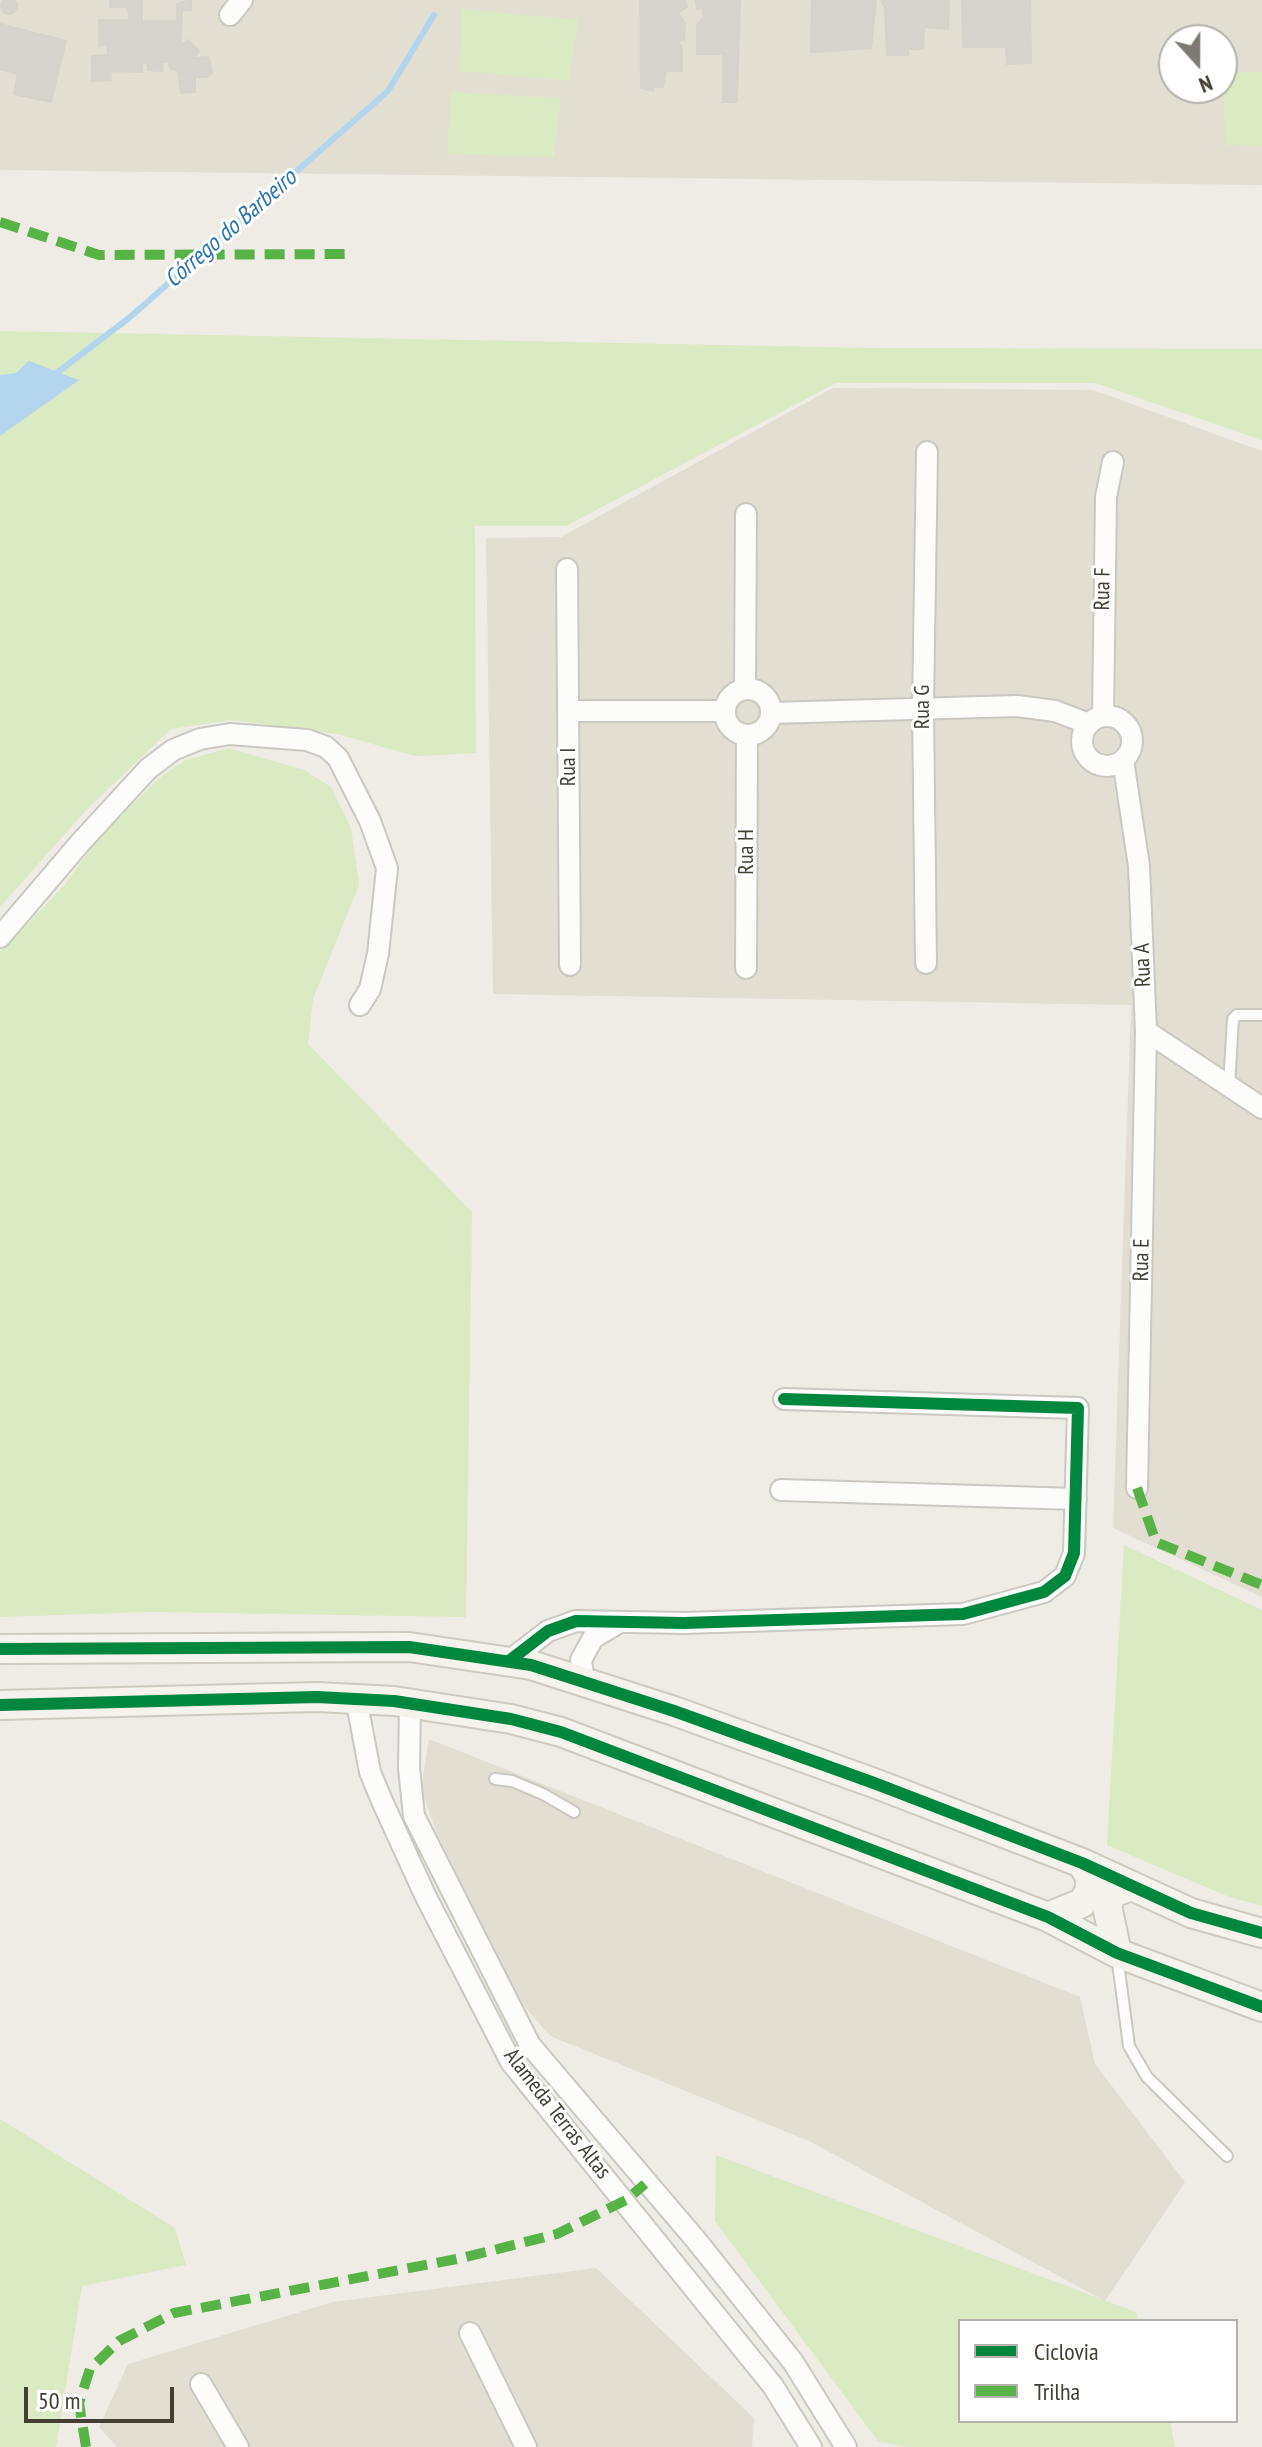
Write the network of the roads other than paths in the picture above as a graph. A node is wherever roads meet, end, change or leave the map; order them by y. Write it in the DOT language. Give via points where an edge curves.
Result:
graph roads {
  1 [pos="927,452"];
  2 [pos="1113,462"];
  3 [pos="746,514"];
  4 [pos="567,569"];
  5 [pos="745,688"];
  6 [pos="923,707"];
  7 [pos="568,711"];
  8 [pos="724,711"];
  9 [pos="771,713"];
  10 [pos="1096,720"];
  11 [pos="747,735"];
  12 [pos="1123,760"];
  13 [pos="0,937"];
  14 [pos="926,963"];
  15 [pos="570,965"];
  16 [pos="746,968"];
  17 [pos="360,1005"];
  18 [pos="1262,1015"];
  19 [pos="1146,1031"];
  20 [pos="1229,1086"];
  21 [pos="1261,1105"];
  22 [pos="784,1399"];
  23 [pos="1137,1488"];
  24 [pos="781,1490"];
  25 [pos="1076,1499"];
  26 [pos="620,1622"];
  27 [pos="0,1649"];
  28 [pos="509,1661"];
  29 [pos="584,1682"];
  30 [pos="356,1698"];
  31 [pos="410,1704"];
  32 [pos="0,1705"];
  33 [pos="495,1779"];
  34 [pos="382,1801"];
  35 [pos="574,1812"];
  36 [pos="414,1816"];
  37 [pos="1082,1863"];
  38 [pos="1132,1886"];
  39 [pos="1048,1917"];
  40 [pos="1262,1933"];
  41 [pos="1117,1953"];
  42 [pos="1262,2007"];
  43 [pos="1227,2156"];
  44 [pos="470,2333"];
  45 [pos="201,2384"];
  46 [pos="238,2447"];
  47 [pos="526,2447"];
  48 [pos="811,2447"];
  49 [pos="846,2447"];
  1 -- 6 [label="street, Rua G"];
  2 -- 10 [label="street, Rua F"];
  3 -- 5 [label="street"];
  4 -- 7 [label="street, Rua I"];
  5 -- 8 [label="street" via="733,694"];
  5 -- 9 [label="street" via="764,694"];
  6 -- 9 [label="street"];
  6 -- 10 [label="street" via="1017,706"];
  6 -- 14 [label="street, Rua G"];
  7 -- 8 [label="street"];
  7 -- 15 [label="street, Rua I"];
  8 -- 11 [label="street" via="729,725"];
  9 -- 11 [label="street" via="760,731"];
  10 -- 12 [label="street" via="1119,719 1130,731 1132,747"];
  10 -- 12 [label="street" via="1083,747 1092,760 1107,765"];
  11 -- 16 [label="street, Rua H"];
  12 -- 19 [label="street, Rua A" via="1139,866"];
  13 -- 17 [label="street" via="148,769 173,750 230,734 307,740 338,758 387,868 378,954 370,989"];
  18 -- 20 [label="lane" via="1233,1019"];
  19 -- 20 [label="street"];
  19 -- 23 [label="street, Rua E"];
  20 -- 21 [label="street"];
  22 -- 25 [label="street" via="1078,1408"];
  24 -- 25 [label="street"];
  25 -- 26 [label="street" via="1074,1553 1065,1576 1044,1592 1008,1604 963,1614"];
  26 -- 28 [label="street" via="576,1621 548,1631"];
  26 -- 29 [label="street" via="593,1638 581,1660"];
  27 -- 28 [label="main road" via="366,1645"];
  28 -- 29 [label="main road"];
  29 -- 37 [label="main road" via="889,1788"];
  30 -- 31 [label="main road"];
  30 -- 32 [label="main road"];
  30 -- 34 [label="street, Alameda Terras Altas" via="370,1772"];
  31 -- 36 [label="street, Alameda Terras Altas"];
  31 -- 39 [label="main road" via="561,1732"];
  33 -- 35 [label="lane" via="512,1781"];
  34 -- 36 [label="street"];
  34 -- 48 [label="street, Alameda Terras Altas" via="511,2062 773,2386"];
  36 -- 49 [label="street, Alameda Terras Altas" via="530,2045 793,2362"];
  37 -- 38 [label="main road"];
  37 -- 39 [label="main road" via="1090,1891 1082,1903"];
  38 -- 40 [label="main road" via="1191,1913"];
  38 -- 41 [label="main road" via="1112,1893 1107,1906"];
  39 -- 41 [label="main road"];
  41 -- 42 [label="main road"];
  41 -- 43 [label="lane" via="1129,2046 1147,2077"];
  44 -- 47 [label="street"];
  45 -- 46 [label="street"];
}
